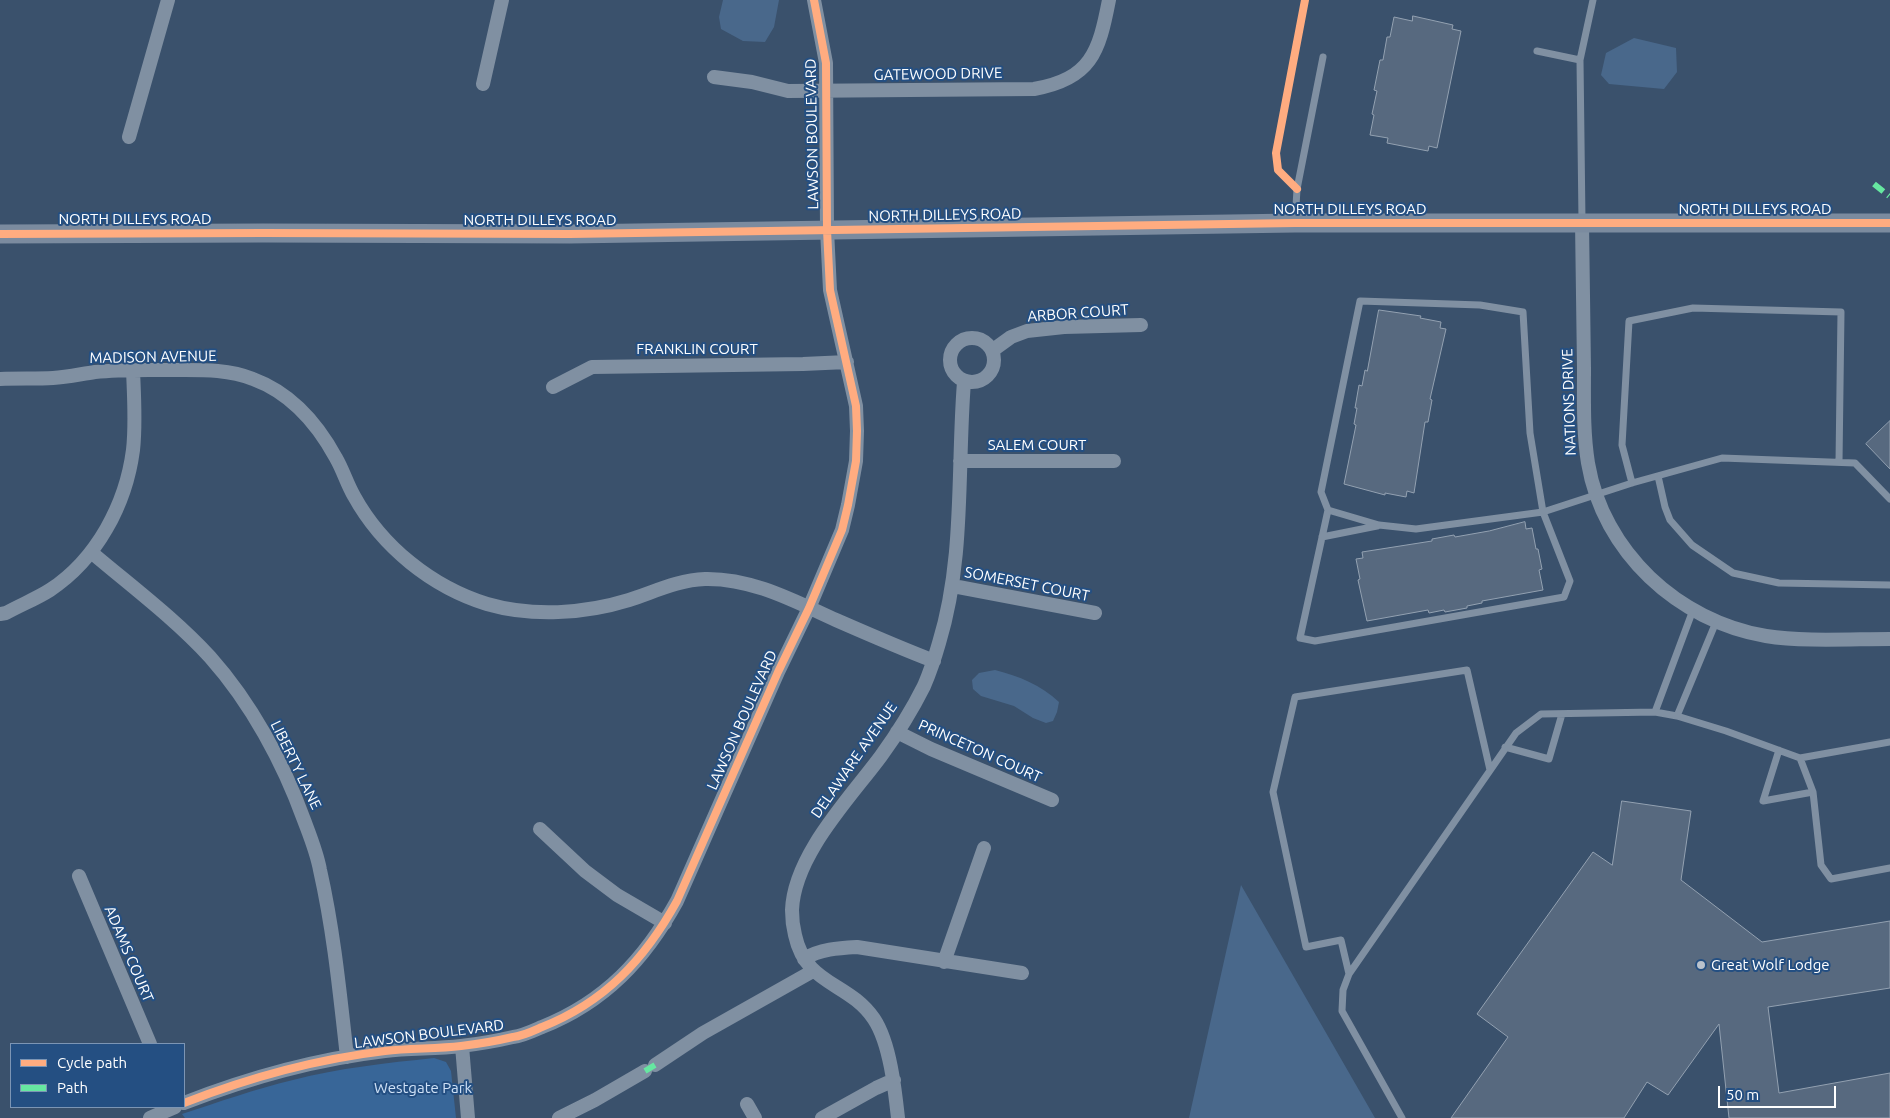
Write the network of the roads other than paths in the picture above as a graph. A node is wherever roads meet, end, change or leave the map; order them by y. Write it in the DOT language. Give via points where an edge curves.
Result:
graph roads {
  1 [pos="168,0"];
  2 [pos="502,0"];
  3 [pos="814,0"];
  4 [pos="1110,0"];
  5 [pos="1593,0"];
  6 [pos="1537,51"];
  7 [pos="1322,57"];
  8 [pos="1580,60"];
  9 [pos="714,77"];
  10 [pos="483,84"];
  11 [pos="826,92"];
  12 [pos="129,137"];
  13 [pos="1582,222"];
  14 [pos="1295,223"];
  15 [pos="1890,223"];
  16 [pos="827,230"];
  17 [pos="0,234"];
  18 [pos="1141,325"];
  19 [pos="993,350"];
  20 [pos="847,362"];
  21 [pos="133,370"];
  22 [pos="0,379"];
  23 [pos="964,382"];
  24 [pos="553,386"];
  25 [pos="1114,460"];
  26 [pos="960,461"];
  27 [pos="1839,462"];
  28 [pos="1658,476"];
  29 [pos="1632,483"];
  30 [pos="1597,496"];
  31 [pos="1890,499"];
  32 [pos="1328,510"];
  33 [pos="1543,512"];
  34 [pos="1380,525"];
  35 [pos="1322,536"];
  36 [pos="90,552"];
  37 [pos="1890,585"];
  38 [pos="953,586"];
  39 [pos="810,608"];
  40 [pos="1692,610"];
  41 [pos="1095,613"];
  42 [pos="0,614"];
  43 [pos="1716,622"];
  44 [pos="1890,640"];
  45 [pos="934,661"];
  46 [pos="1655,712"];
  47 [pos="1562,714"];
  48 [pos="1677,716"];
  49 [pos="897,732"];
  50 [pos="1890,742"];
  51 [pos="1505,747"];
  52 [pos="1779,750"];
  53 [pos="1800,758"];
  54 [pos="1490,770"];
  55 [pos="1813,792"];
  56 [pos="1052,800"];
  57 [pos="540,829"];
  58 [pos="984,848"];
  59 [pos="1890,868"];
  60 [pos="78,876"];
  61 [pos="665,923"];
  62 [pos="804,959"];
  63 [pos="944,962"];
  64 [pos="813,971"];
  65 [pos="1022,973"];
  66 [pos="1349,974"];
  67 [pos="150,1043"];
  68 [pos="462,1046"];
  69 [pos="348,1057"];
  70 [pos="894,1080"];
  71 [pos="185,1103"];
  72 [pos="747,1104"];
  73 [pos="173,1108"];
  74 [pos="150,1118"];
  75 [pos="468,1118"];
  76 [pos="559,1118"];
  77 [pos="755,1118"];
  78 [pos="822,1118"];
  79 [pos="898,1118"];
  80 [pos="1402,1118"];
  1 -- 12 [label="street"];
  2 -- 10 [label="street"];
  3 -- 11 [label="street, LAWSON BOULEVARD" via="826,64"];
  4 -- 11 [label="street, GATEWOOD DRIVE" via="1096,52 1067,80 1051,86 1034,89"];
  5 -- 8 [label="lane"];
  6 -- 8 [label="lane"];
  7 -- 14 [label="lane" via="1297,189"];
  8 -- 13 [label="lane"];
  9 -- 11 [label="street, GATEWOOD DRIVE" via="788,91"];
  11 -- 16 [label="street, LAWSON BOULEVARD"];
  13 -- 14 [label="street, NORTH DILLEYS ROAD"];
  13 -- 15 [label="street, NORTH DILLEYS ROAD"];
  13 -- 30 [label="street, NATIONS DRIVE" via="1585,440"];
  14 -- 16 [label="street, NORTH DILLEYS ROAD"];
  16 -- 17 [label="street, NORTH DILLEYS ROAD" via="570,234"];
  16 -- 20 [label="street, LAWSON BOULEVARD" via="830,290"];
  18 -- 19 [label="street, ARBOR COURT" via="1027,331 1011,337"];
  19 -- 23 [label="street" via="994,366 986,377 977,382"];
  19 -- 23 [label="street" via="980,339 969,338 954,346 950,364 953,373"];
  20 -- 24 [label="street, FRANKLIN COURT" via="592,367"];
  20 -- 39 [label="street, LAWSON BOULEVARD" via="856,406 856,461 842,530"];
  21 -- 22 [label="street, MADISON AVENUE" via="52,378"];
  21 -- 36 [label="street" via="134,440 128,477 120,501 100,540"];
  21 -- 39 [label="street, MADISON AVENUE" via="213,370 252,378 291,400 307,414 323,436 354,497 385,539 411,564 453,590 487,604 549,612 586,610 704,579 731,580 764,588"];
  23 -- 26 [label="street, DELAWARE AVENUE"];
  25 -- 26 [label="street, SALEM COURT"];
  26 -- 38 [label="street, DELAWARE AVENUE" via="958,548"];
  27 -- 28 [label="lane" via="1722,458"];
  27 -- 29 [label="lane" via="1841,312 1693,308 1629,321 1622,445"];
  27 -- 31 [label="lane" via="1854,463"];
  28 -- 29 [label="lane"];
  28 -- 37 [label="lane" via="1670,520 1692,545 1733,573 1779,583"];
  29 -- 30 [label="lane"];
  30 -- 33 [label="lane"];
  30 -- 40 [label="street, NATIONS DRIVE" via="1629,556 1657,585"];
  32 -- 33 [label="lane" via="1321,492 1360,301 1480,305 1523,312 1530,434"];
  32 -- 34 [label="lane"];
  32 -- 35 [label="lane"];
  33 -- 34 [label="lane" via="1416,529"];
  33 -- 35 [label="lane" via="1570,581 1564,597 1315,640 1300,638"];
  34 -- 35 [label="lane"];
  36 -- 42 [label="street" via="78,567 50,590"];
  36 -- 69 [label="street, LIBERTY LANE" via="203,650 224,674 267,738 293,790 320,869"];
  38 -- 41 [label="street, SOMERSET COURT"];
  38 -- 45 [label="street, DELAWARE AVENUE"];
  39 -- 45 [label="street, MADISON AVENUE"];
  39 -- 61 [label="street, LAWSON BOULEVARD"];
  40 -- 43 [label="street, NATIONS DRIVE"];
  40 -- 46 [label="lane"];
  43 -- 44 [label="street, NATIONS DRIVE" via="1766,636"];
  43 -- 48 [label="lane"];
  45 -- 49 [label="street, DELAWARE AVENUE"];
  46 -- 47 [label="lane"];
  46 -- 48 [label="lane"];
  47 -- 51 [label="lane" via="1541,714 1516,733"];
  47 -- 51 [label="lane" via="1549,759"];
  48 -- 52 [label="lane"];
  49 -- 56 [label="street, PRINCETON COURT"];
  49 -- 62 [label="street, DELAWARE AVENUE" via="830,821 794,893 792,921 798,949"];
  50 -- 53 [label="lane"];
  51 -- 54 [label="lane"];
  52 -- 53 [label="lane"];
  52 -- 55 [label="lane" via="1763,801"];
  53 -- 55 [label="lane"];
  54 -- 66 [label="lane"];
  54 -- 66 [label="lane" via="1467,670 1295,697 1273,792 1306,947 1341,940"];
  55 -- 59 [label="lane" via="1821,865 1831,879"];
  57 -- 61 [label="street" via="585,871 617,895"];
  58 -- 63 [label="street"];
  60 -- 67 [label="street, ADAMS COURT"];
  61 -- 68 [label="street, LAWSON BOULEVARD" via="633,965 579,1010 516,1037"];
  62 -- 63 [label="street" via="826,950 857,947"];
  62 -- 64 [label="street, DELAWARE AVENUE"];
  63 -- 65 [label="street"];
  64 -- 70 [label="street, DELAWARE AVENUE" via="853,997 875,1020"];
  64 -- 76 [label="street"];
  66 -- 80 [label="lane" via="1343,990 1342,1011"];
  68 -- 69 [label="street, LAWSON BOULEVARD"];
  68 -- 75 [label="street"];
  69 -- 71 [label="street, LAWSON BOULEVARD" via="295,1068"];
  70 -- 78 [label="street"];
  70 -- 79 [label="street, DELAWARE AVENUE"];
  72 -- 77 [label="street"];
  73 -- 74 [label="street"];
}
